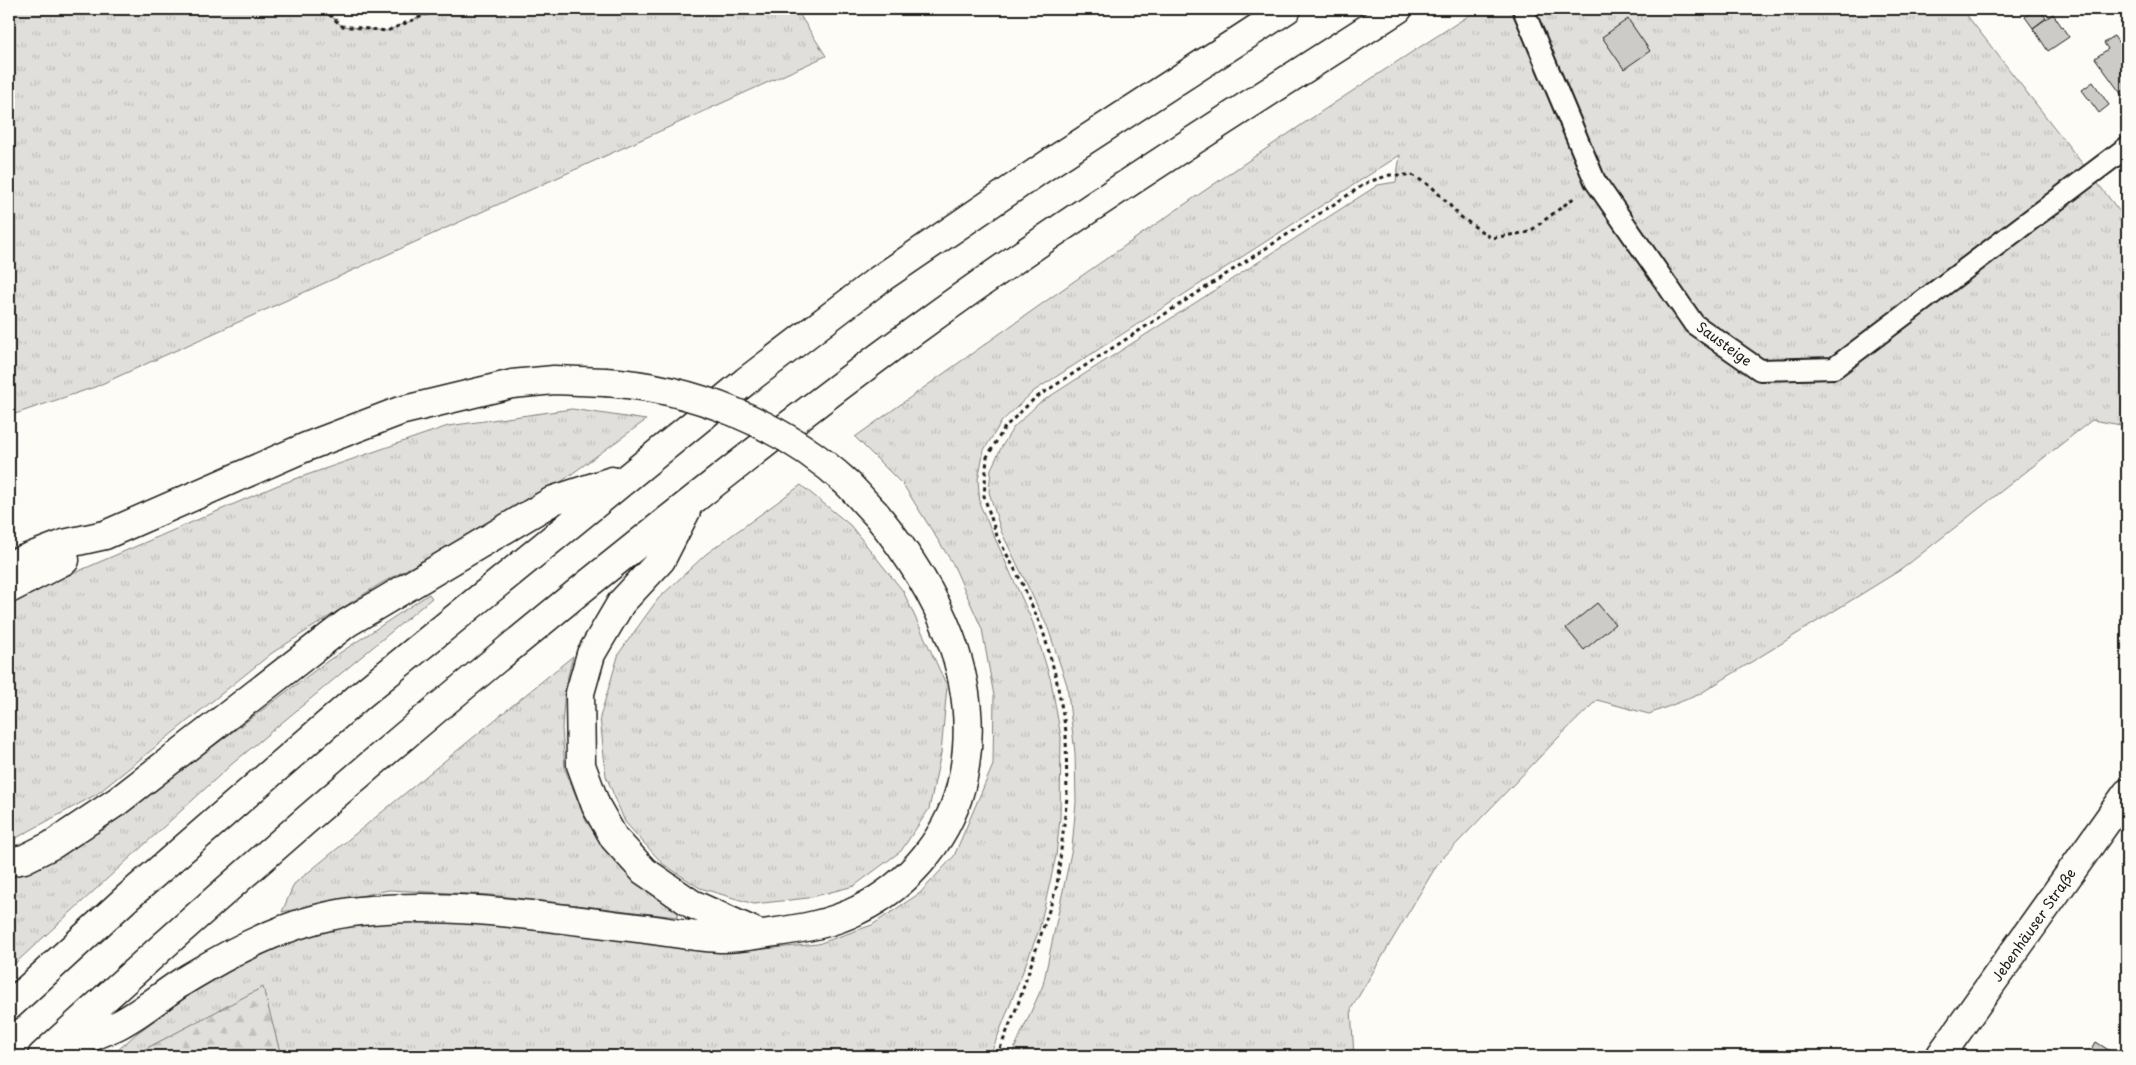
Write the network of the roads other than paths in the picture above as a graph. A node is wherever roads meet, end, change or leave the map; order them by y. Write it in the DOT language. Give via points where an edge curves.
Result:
graph roads {
  1 [pos="1287,9"];
  2 [pos="1398,9"];
  3 [pos="1523,9"];
  4 [pos="2127,147"];
  5 [pos="628,476"];
  6 [pos="691,502"];
  7 [pos="104,534"];
  8 [pos="9,565"];
  9 [pos="9,589"];
  10 [pos="2127,793"];
  11 [pos="9,862"];
  12 [pos="760,934"];
  13 [pos="9,1006"];
  14 [pos="42,1056"];
  15 [pos="1940,1056"];
  1 -- 5 [label="main road" via="1050,162 877,281"];
  2 -- 6 [label="main road" via="1084,212 919,327"];
  3 -- 4 [label="lane, Sausteige" via="1595,181 1694,324 1760,370 1834,368"];
  5 -- 11 [label="main road" via="554,500 348,623 118,801 52,845 24,859"];
  5 -- 13 [label="main road" via="361,695 128,897"];
  6 -- 12 [label="main road" via="660,560 621,603 591,654 580,693 581,765 596,806 614,838 644,871 692,904"];
  6 -- 14 [label="main road" via="365,768 194,917"];
  7 -- 8 [label="main road" via="64,544"];
  7 -- 9 [label="main road" via="72,556"];
  7 -- 12 [label="main road, bridge" via="306,447 400,411 512,384 554,380 636,384 685,394 735,411 775,432 846,483 876,514 924,579 960,666 970,735 959,798 943,832 923,860 893,889 857,911 805,928"];
  10 -- 15 [label="main road, Jebenhäuser Straße"];
  12 -- 14 [label="main road" via="724,938 456,908 358,911 297,924 238,950 190,977 120,1024"];
}
